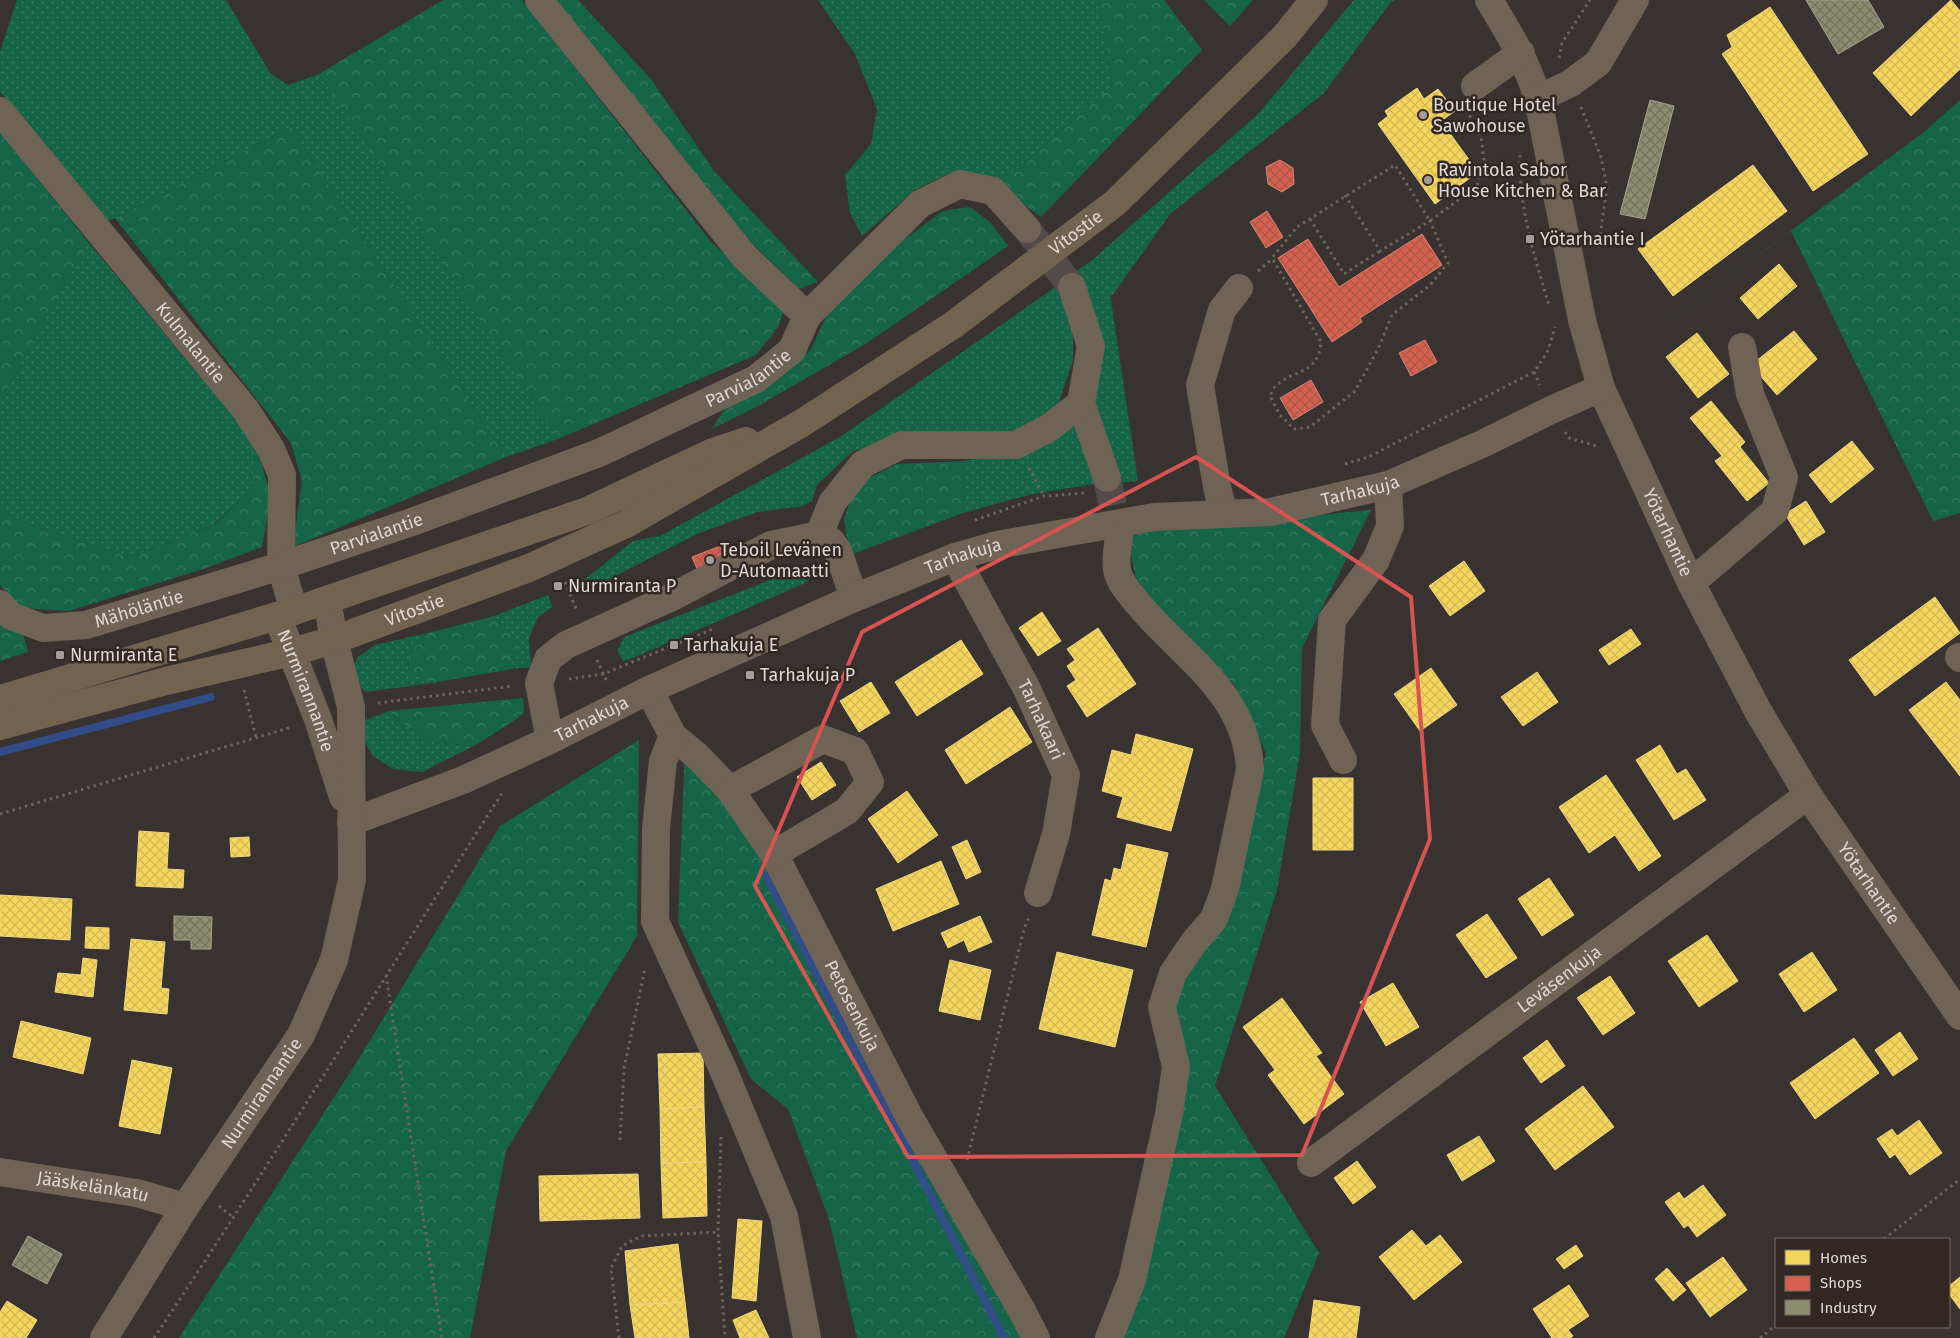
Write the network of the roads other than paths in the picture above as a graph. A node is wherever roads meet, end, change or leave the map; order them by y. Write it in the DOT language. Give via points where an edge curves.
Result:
graph roads {
  1 [pos="539,0"];
  2 [pos="1314,0"];
  3 [pos="1490,0"];
  4 [pos="1635,0"];
  5 [pos="1521,52"];
  6 [pos="1475,86"];
  7 [pos="1538,99"];
  8 [pos="0,111"];
  9 [pos="1027,229"];
  10 [pos="1072,287"];
  11 [pos="1239,288"];
  12 [pos="808,316"];
  13 [pos="1742,347"];
  14 [pos="1601,388"];
  15 [pos="1081,404"];
  16 [pos="802,423"];
  17 [pos="1100,485"];
  18 [pos="1388,485"];
  19 [pos="1224,514"];
  20 [pos="819,535"];
  21 [pos="1119,536"];
  22 [pos="955,557"];
  23 [pos="281,566"];
  24 [pos="1691,583"];
  25 [pos="854,598"];
  26 [pos="327,600"];
  27 [pos="0,604"];
  28 [pos="286,613"];
  29 [pos="334,640"];
  30 [pos="292,652"];
  31 [pos="649,690"];
  32 [pos="0,699"];
  33 [pos="0,726"];
  34 [pos="672,736"];
  35 [pos="550,740"];
  36 [pos="1343,760"];
  37 [pos="730,790"];
  38 [pos="1808,795"];
  39 [pos="351,822"];
  40 [pos="774,854"];
  41 [pos="1038,893"];
  42 [pos="1960,1016"];
  43 [pos="1311,1163"];
  44 [pos="0,1172"];
  45 [pos="184,1207"];
  46 [pos="104,1338"];
  47 [pos="807,1338"];
  48 [pos="1036,1338"];
  49 [pos="1109,1338"];
  1 -- 12 [label="street" via="744,256"];
  2 -- 16 [label="main road, Vitostie" via="1285,36 1115,203 954,325"];
  3 -- 5 [label="street, Yötarhantie"];
  4 -- 7 [label="street" via="1598,64"];
  5 -- 6 [label="street"];
  5 -- 7 [label="street, Yötarhantie"];
  7 -- 14 [label="street, Yötarhantie" via="1582,320"];
  8 -- 23 [label="street, Kulmalantie" via="245,409 271,449 282,475"];
  9 -- 12 [label="street, Parvialantie" via="994,191 960,184 920,204"];
  10 -- 15 [label="street" via="1091,346"];
  11 -- 19 [label="street" via="1222,310 1200,384"];
  12 -- 23 [label="street, Parvialantie" via="792,350 756,379 599,452 412,522"];
  13 -- 24 [label="street" via="1750,394 1784,477 1775,510"];
  14 -- 18 [label="street, Tarhakuja"];
  14 -- 24 [label="street, Yötarhantie"];
  15 -- 17 [label="street"];
  15 -- 20 [label="street" via="1049,428 1016,445 902,445 863,464 832,503"];
  16 -- 26 [label="main road, Vitostie" via="713,452 587,511"];
  16 -- 29 [label="main road, Vitostie" via="626,524 520,571"];
  18 -- 19 [label="street, Tarhakuja" via="1271,512"];
  18 -- 36 [label="street" via="1390,526 1376,560 1332,620 1325,725"];
  19 -- 22 [label="street, Tarhakuja" via="1154,517 997,545"];
  20 -- 25 [label="street" via="838,550"];
  20 -- 35 [label="street" via="771,545 672,597 566,645 548,659 539,683"];
  21 -- 49 [label="street" via="1117,570 1126,589 1215,683 1241,724 1249,750 1250,770 1225,889 1214,919 1173,973 1162,1007 1176,1067 1169,1114 1132,1280"];
  22 -- 25 [label="street, Tarhakuja"];
  22 -- 41 [label="street, Tarhakaari" via="1027,688 1066,775 1056,834"];
  23 -- 27 [label="street, Mähöläntie" via="86,625 43,628 12,616"];
  23 -- 28 [label="street, Kulmalantie"];
  24 -- 38 [label="street, Yötarhantie" via="1758,711"];
  25 -- 31 [label="street, Tarhakuja"];
  26 -- 28 [label="main road, Vitostie"];
  26 -- 29 [label="street, Nurmirannantie"];
  28 -- 30 [label="street, Nurmirannantie"];
  28 -- 32 [label="main road, Vitostie"];
  29 -- 30 [label="main road, Vitostie"];
  29 -- 39 [label="street, Nurmirannantie" via="351,707"];
  30 -- 33 [label="main road, Vitostie" via="166,681"];
  30 -- 39 [label="street, Nurmirannantie" via="318,719"];
  31 -- 34 [label="street, Petosenkuja"];
  31 -- 35 [label="street, Tarhakuja"];
  34 -- 37 [label="street, Petosenkuja"];
  34 -- 47 [label="street" via="663,761 657,819 655,921 722,1067 784,1216"];
  35 -- 39 [label="street, Tarhakuja" via="463,780"];
  37 -- 40 [label="street, Petosenkuja"];
  37 -- 40 [label="street" via="823,739 855,751 870,782 847,811"];
  38 -- 42 [label="street, Yötarhantie"];
  38 -- 43 [label="street, Leväsenkuja"];
  39 -- 45 [label="street, Nurmirannantie" via="352,880 334,960 301,1035"];
  40 -- 48 [label="street, Petosenkuja" via="910,1118"];
  44 -- 45 [label="street, Jääskelänkatu" via="137,1193"];
  45 -- 46 [label="street, Nurmirannantie"];
}
